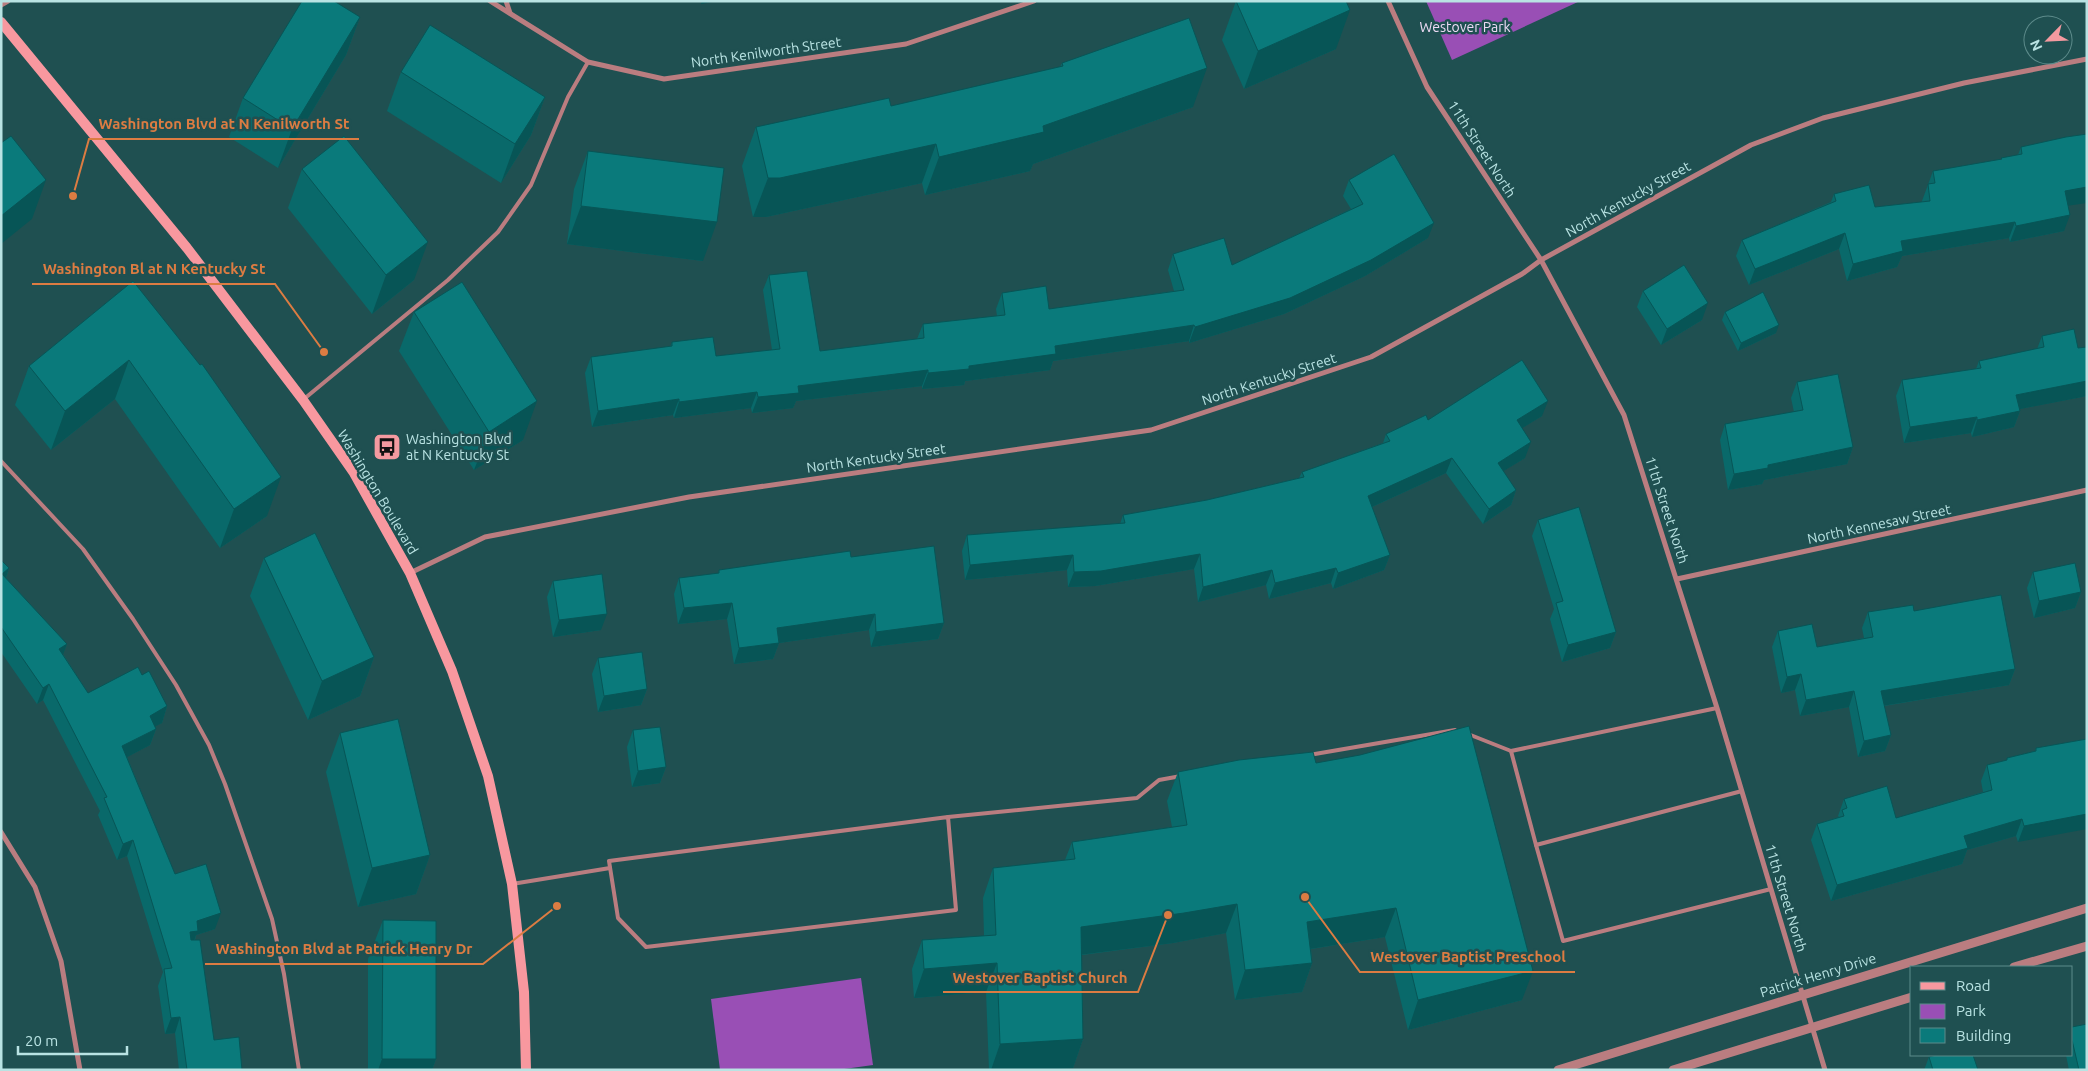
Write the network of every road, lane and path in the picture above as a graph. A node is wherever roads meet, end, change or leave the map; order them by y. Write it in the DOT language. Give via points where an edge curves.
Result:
graph roads {
  1 [pos="8,1"];
  2 [pos="490,1"];
  3 [pos="506,1"];
  4 [pos="1034,1"];
  5 [pos="1388,1"];
  6 [pos="1,5"];
  7 [pos="510,14"];
  8 [pos="1,22"];
  9 [pos="2087,59"];
  10 [pos="588,62"];
  11 [pos="1541,260"];
  12 [pos="304,400"];
  13 [pos="1,461"];
  14 [pos="2087,490"];
  15 [pos="410,573"];
  16 [pos="1677,579"];
  17 [pos="1717,708"];
  18 [pos="1457,730"];
  19 [pos="1465,733"];
  20 [pos="1511,751"];
  21 [pos="1303,756"];
  22 [pos="1188,775"];
  23 [pos="1742,791"];
  24 [pos="948,817"];
  25 [pos="1,832"];
  26 [pos="1536,845"];
  27 [pos="610,868"];
  28 [pos="512,884"];
  29 [pos="1771,889"];
  30 [pos="2087,908"];
  31 [pos="2087,946"];
  32 [pos="2017,966"];
  33 [pos="1803,994"];
  34 [pos="1910,999"];
  35 [pos="1812,1028"];
  36 [pos="80,1070"];
  37 [pos="299,1070"];
  38 [pos="526,1070"];
  39 [pos="1558,1070"];
  40 [pos="1674,1070"];
  41 [pos="1825,1070"];
  1 -- 6 [label="street"];
  2 -- 7 [label="street, North Kenilworth Street"];
  3 -- 7 [label="street"];
  4 -- 10 [label="street, North Kenilworth Street" via="906,44 664,79"];
  5 -- 11 [label="street, 11th Street North" via="1428,87"];
  7 -- 10 [label="street, North Kenilworth Street"];
  8 -- 12 [label="main road, Washington Boulevard" via="187,248"];
  9 -- 11 [label="street, North Kentucky Street" via="1964,83 1822,118 1751,145"];
  10 -- 12 [label="lane" via="568,98 531,184 498,232 448,280"];
  11 -- 15 [label="street, North Kentucky Street" via="1522,274 1370,357 1151,430 689,497 485,537"];
  11 -- 16 [label="street, 11th Street North" via="1624,415"];
  12 -- 15 [label="main road, Washington Boulevard" via="354,473"];
  13 -- 37 [label="lane" via="83,549 176,685 209,745 226,784 272,919"];
  14 -- 16 [label="street, North Kennesaw Street"];
  15 -- 28 [label="main road, Washington Boulevard" via="452,671 488,776"];
  16 -- 17 [label="street, 11th Street North"];
  17 -- 20 [label="lane"];
  17 -- 23 [label="street, 11th Street North"];
  18 -- 21 [label="lane"];
  19 -- 20 [label="lane"];
  20 -- 26 [label="lane"];
  22 -- 24 [label="lane" via="1159,780 1138,798"];
  23 -- 26 [label="lane"];
  23 -- 29 [label="street, 11th Street North"];
  24 -- 27 [label="lane" via="609,861"];
  24 -- 27 [label="lane" via="956,910 646,947 618,918"];
  25 -- 36 [label="street" via="35,887 61,961"];
  26 -- 29 [label="lane" via="1563,941"];
  27 -- 28 [label="lane"];
  28 -- 38 [label="main road, Washington Boulevard" via="524,992"];
  29 -- 33 [label="street, 11th Street North"];
  30 -- 33 [label="street, Patrick Henry Drive"];
  31 -- 32 [label="street"];
  33 -- 35 [label="street, 11th Street North"];
  33 -- 39 [label="street, Patrick Henry Drive"];
  34 -- 35 [label="street"];
  35 -- 40 [label="street"];
  35 -- 41 [label="street, 11th Street North"];
}
